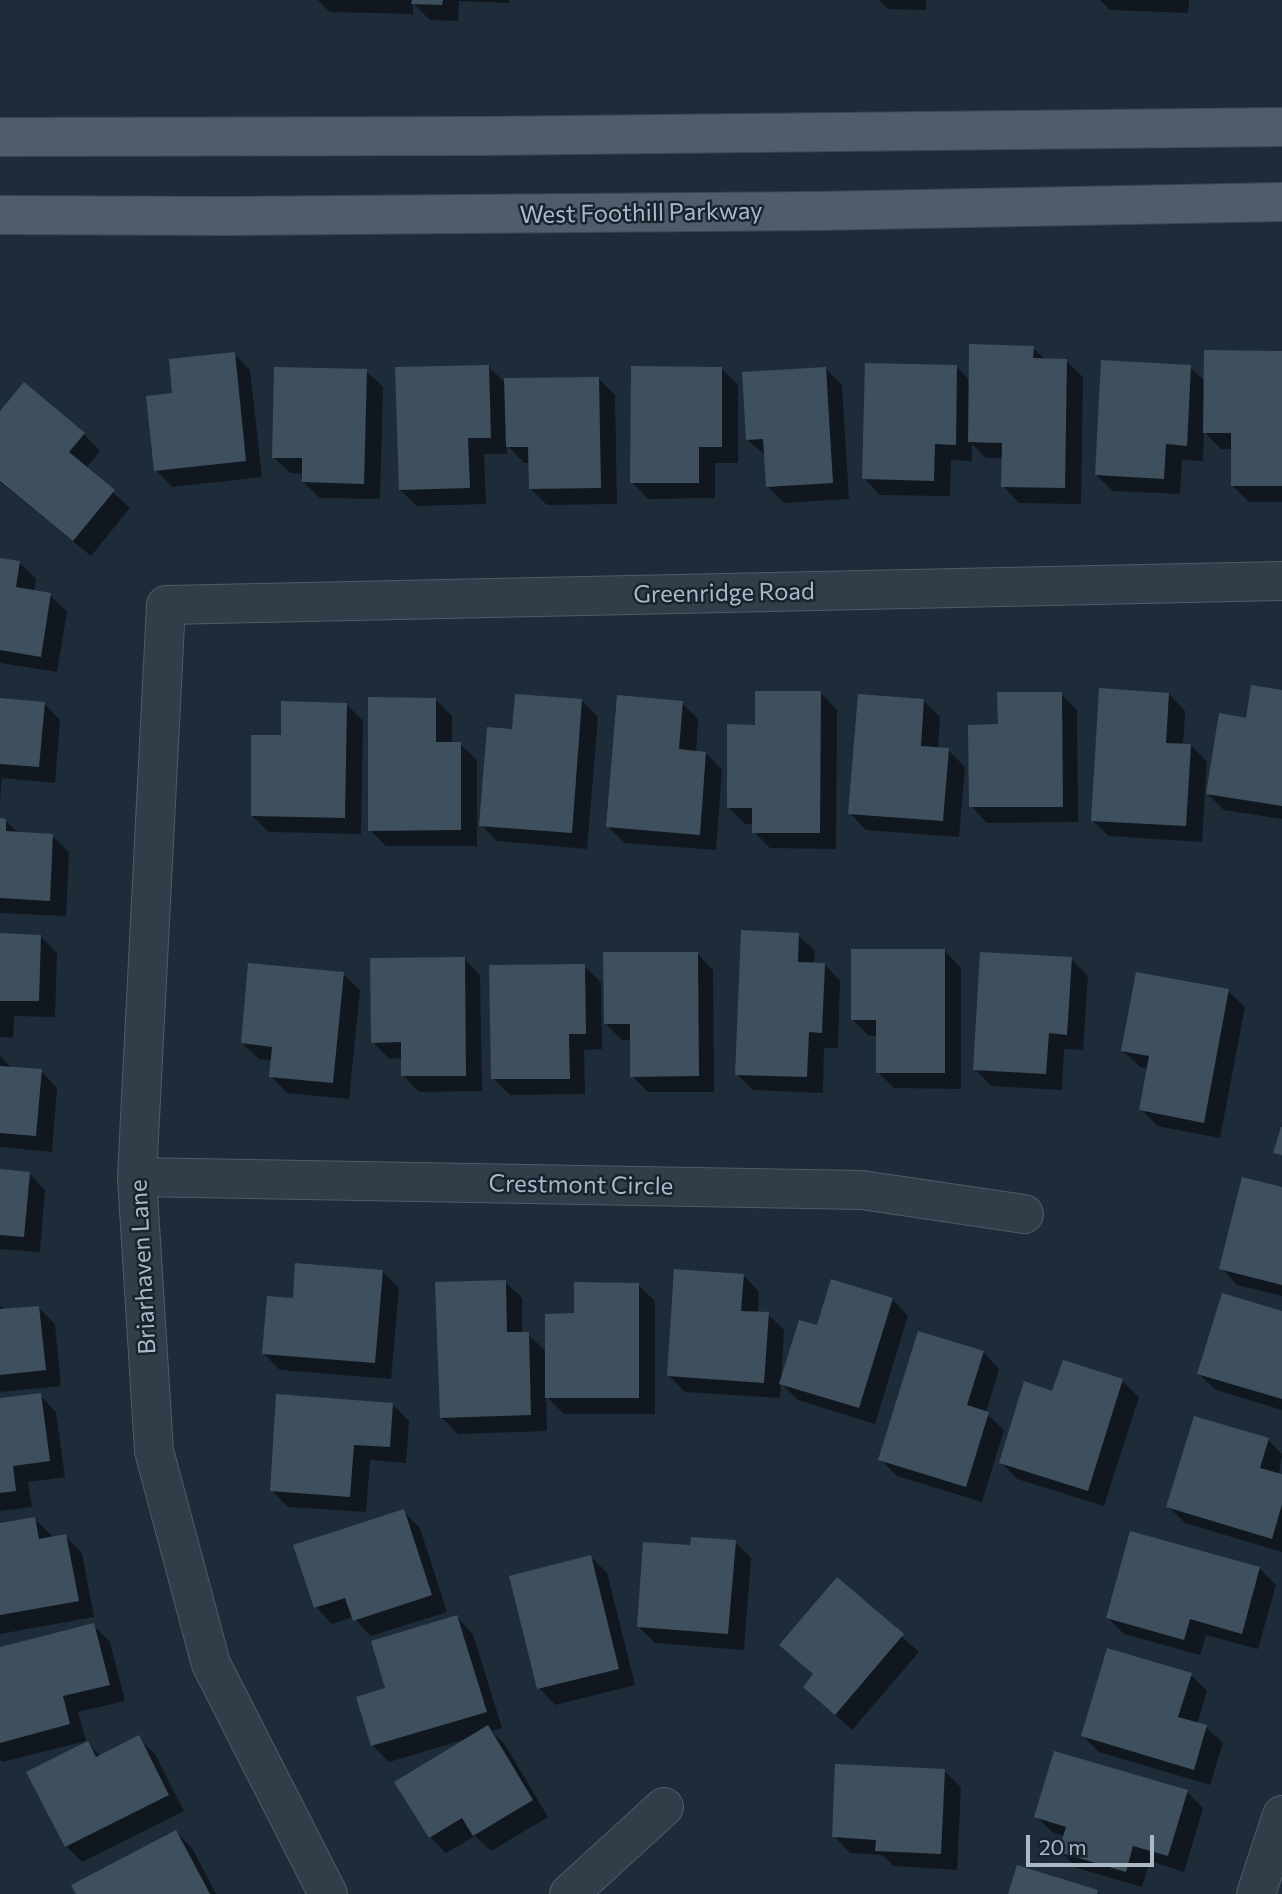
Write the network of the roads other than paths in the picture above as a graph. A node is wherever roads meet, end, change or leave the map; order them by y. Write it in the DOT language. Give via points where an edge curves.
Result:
graph roads {
  1 [pos="1282,127"];
  2 [pos="0,138"];
  3 [pos="1282,202"];
  4 [pos="0,215"];
  5 [pos="1282,581"];
  6 [pos="166,605"];
  7 [pos="136,1177"];
  8 [pos="1024,1214"];
  9 [pos="664,1807"];
  10 [pos="1282,1815"];
  11 [pos="328,1894"];
  12 [pos="569,1894"];
  13 [pos="1256,1894"];
  1 -- 2 [label="main road"];
  3 -- 4 [label="main road, West Foothill Parkway" via="776,212"];
  5 -- 6 [label="street, Greenridge Road"];
  6 -- 7 [label="street, Briarhaven Lane"];
  7 -- 8 [label="street, Crestmont Circle" via="862,1190"];
  7 -- 11 [label="street, Briarhaven Lane" via="154,1451 211,1664"];
  9 -- 12 [label="street"];
  10 -- 13 [label="street"];
}
